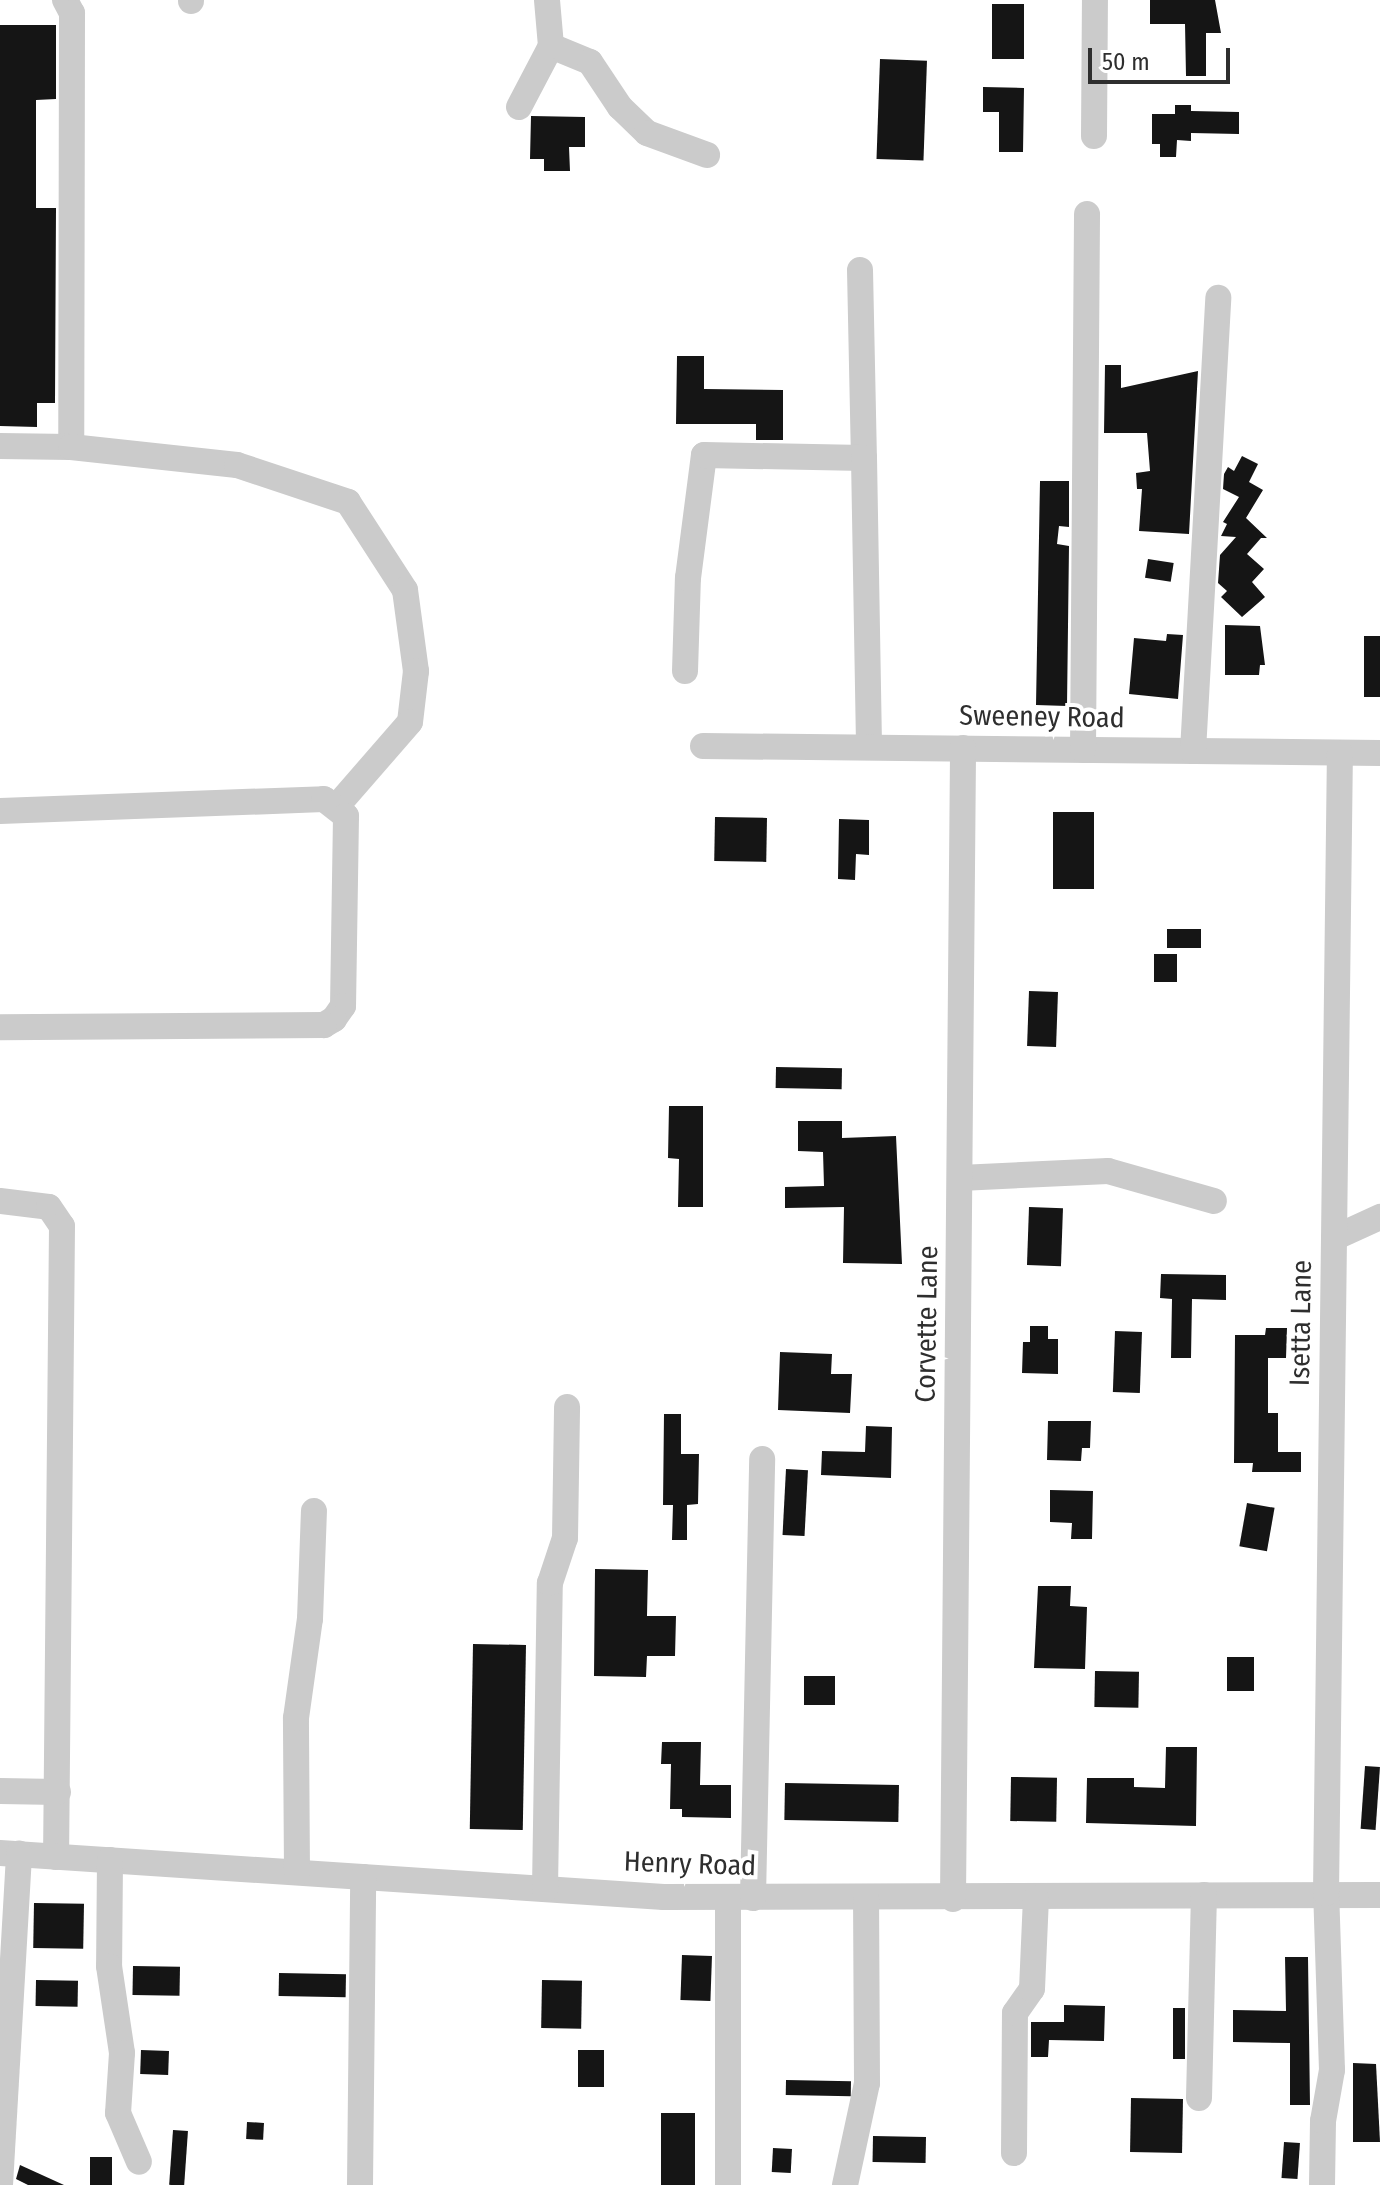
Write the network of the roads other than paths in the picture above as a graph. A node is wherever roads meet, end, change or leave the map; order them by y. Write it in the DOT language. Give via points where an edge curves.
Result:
graph roads {
  1 [pos="65,0"];
  2 [pos="547,0"];
  3 [pos="1095,0"];
  4 [pos="551,46"];
  5 [pos="519,107"];
  6 [pos="1094,136"];
  7 [pos="707,155"];
  8 [pos="1087,214"];
  9 [pos="860,270"];
  10 [pos="1218,298"];
  11 [pos="0,446"];
  12 [pos="71,447"];
  13 [pos="864,458"];
  14 [pos="685,671"];
  15 [pos="703,746"];
  16 [pos="869,747"];
  17 [pos="963,748"];
  18 [pos="1083,750"];
  19 [pos="1193,751"];
  20 [pos="1340,753"];
  21 [pos="1380,753"];
  22 [pos="337,806"];
  23 [pos="0,811"];
  24 [pos="0,1027"];
  25 [pos="960,1178"];
  26 [pos="0,1201"];
  27 [pos="1214,1201"];
  28 [pos="1380,1217"];
  29 [pos="1334,1238"];
  30 [pos="567,1407"];
  31 [pos="762,1459"];
  32 [pos="314,1511"];
  33 [pos="0,1791"];
  34 [pos="58,1792"];
  35 [pos="9,1854"];
  36 [pos="56,1857"];
  37 [pos="110,1860"];
  38 [pos="297,1872"];
  39 [pos="363,1877"];
  40 [pos="545,1889"];
  41 [pos="1326,1893"];
  42 [pos="1204,1895"];
  43 [pos="1380,1895"];
  44 [pos="740,1898"];
  45 [pos="1036,1898"];
  46 [pos="866,1899"];
  47 [pos="953,1899"];
  48 [pos="1199,2098"];
  49 [pos="1014,2153"];
  50 [pos="139,2162"];
  51 [pos="0,2185"];
  52 [pos="360,2185"];
  53 [pos="728,2185"];
  54 [pos="845,2185"];
  55 [pos="1322,2185"];
  1 -- 12 [label="street" via="72,13"];
  2 -- 4 [label="street"];
  3 -- 6 [label="street"];
  4 -- 5 [label="street"];
  4 -- 7 [label="street" via="590,62 620,107 647,133"];
  8 -- 18 [label="street"];
  9 -- 13 [label="street"];
  10 -- 19 [label="street"];
  11 -- 12 [label="street"];
  12 -- 22 [label="street" via="237,465 348,502 405,590 416,671 410,722"];
  13 -- 14 [label="street" via="704,455 688,578"];
  13 -- 16 [label="street"];
  15 -- 16 [label="street, Sweeney Road"];
  16 -- 17 [label="street, Sweeney Road"];
  17 -- 18 [label="street, Sweeney Road"];
  17 -- 25 [label="street, Corvette Lane"];
  18 -- 19 [label="street, Sweeney Road"];
  19 -- 20 [label="street, Sweeney Road"];
  20 -- 21 [label="street, Sweeney Road"];
  20 -- 29 [label="street, Isetta Lane"];
  22 -- 23 [label="street" via="324,799"];
  22 -- 24 [label="street" via="346,816 343,1006 334,1019 324,1025"];
  25 -- 27 [label="street" via="1108,1171"];
  25 -- 47 [label="street, Corvette Lane"];
  26 -- 34 [label="street" via="49,1207 62,1226"];
  28 -- 29 [label="street"];
  29 -- 41 [label="street, Isetta Lane"];
  30 -- 40 [label="street" via="565,1538 550,1583"];
  31 -- 44 [label="street"];
  32 -- 38 [label="street" via="311,1608 296,1718"];
  33 -- 34 [label="street"];
  34 -- 36 [label="street"];
  35 -- 36 [label="street, Henry Road"];
  35 -- 51 [label="street"];
  36 -- 37 [label="street, Henry Road"];
  37 -- 38 [label="street, Henry Road"];
  37 -- 50 [label="street" via="109,1966 122,2053 118,2113"];
  38 -- 39 [label="street, Henry Road"];
  39 -- 40 [label="street, Henry Road"];
  39 -- 52 [label="street"];
  40 -- 44 [label="street, Henry Road"];
  41 -- 42 [label="street, Henry Road"];
  41 -- 43 [label="street, Henry Road"];
  41 -- 55 [label="street, Isetta Lane" via="1332,2070 1323,2121"];
  42 -- 45 [label="street, Henry Road"];
  42 -- 48 [label="street"];
  44 -- 46 [label="street, Henry Road"];
  44 -- 53 [label="street"];
  45 -- 47 [label="street, Henry Road"];
  45 -- 49 [label="street" via="1032,1989 1015,2013"];
  46 -- 47 [label="street, Henry Road"];
  46 -- 54 [label="street" via="867,2083"];
}
